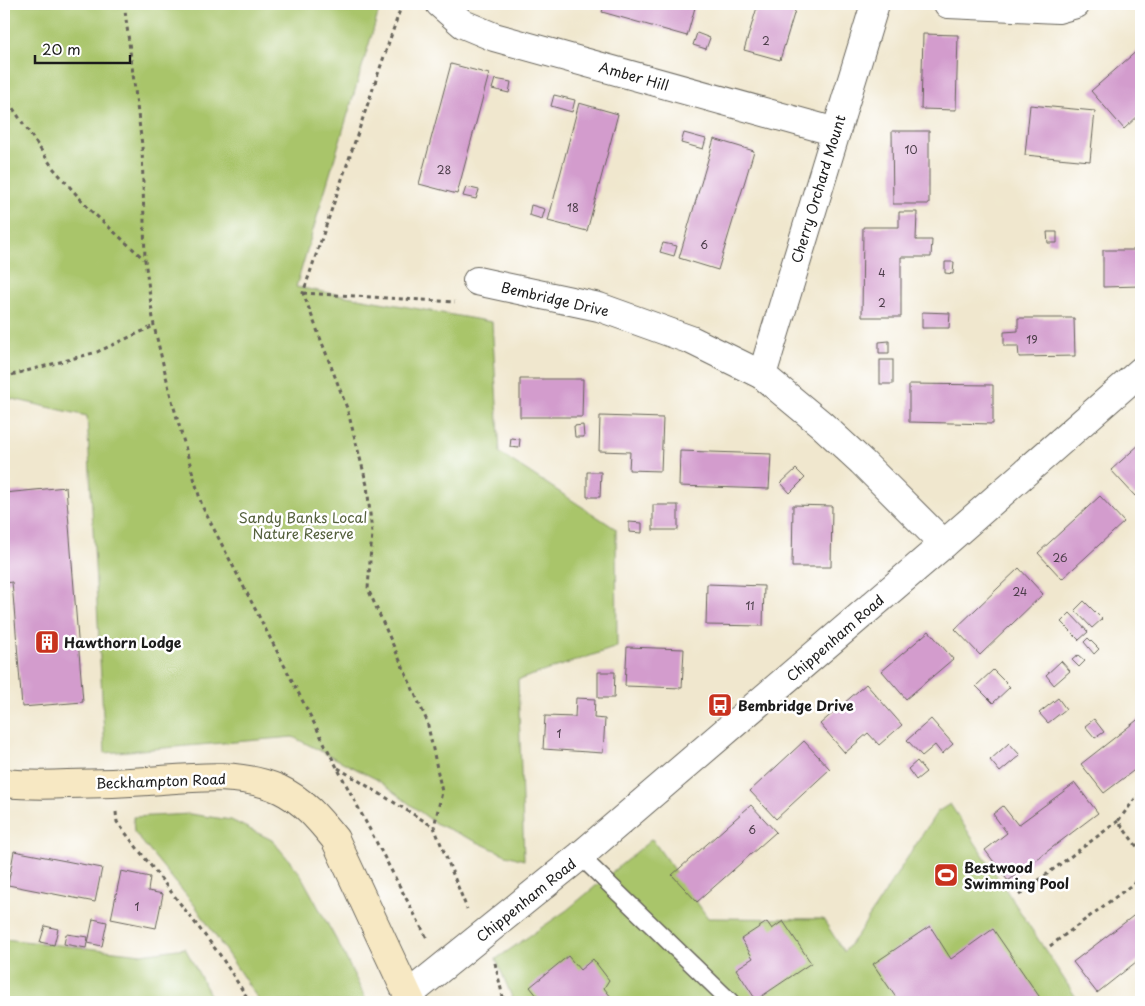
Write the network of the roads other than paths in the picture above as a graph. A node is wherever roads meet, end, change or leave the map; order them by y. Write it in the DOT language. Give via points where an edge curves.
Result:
graph roads {
  1 [pos="440,4"];
  2 [pos="875,4"];
  3 [pos="948,4"];
  4 [pos="1076,4"];
  5 [pos="836,132"];
  6 [pos="477,281"];
  7 [pos="1141,371"];
  8 [pos="762,374"];
  9 [pos="944,544"];
  10 [pos="4,783"];
  11 [pos="580,856"];
  12 [pos="410,998"];
  13 [pos="732,1002"];
  1 -- 5 [label="street, Amber Hill" via="463,24 494,37"];
  2 -- 5 [label="street, Cherry Orchard Mount"];
  3 -- 4 [label="street" via="1058,8"];
  5 -- 8 [label="street, Cherry Orchard Mount"];
  6 -- 8 [label="street, Bembridge Drive" via="599,307 691,340"];
  7 -- 9 [label="street, Chippenham Road"];
  8 -- 9 [label="street, Bembridge Drive" via="828,430"];
  9 -- 11 [label="street, Chippenham Road"];
  10 -- 12 [label="street, Beckhampton Road" via="228,778 256,782 297,799 317,816 335,839"];
  11 -- 12 [label="street, Chippenham Road" via="442,967"];
  11 -- 13 [label="lane"];
}
